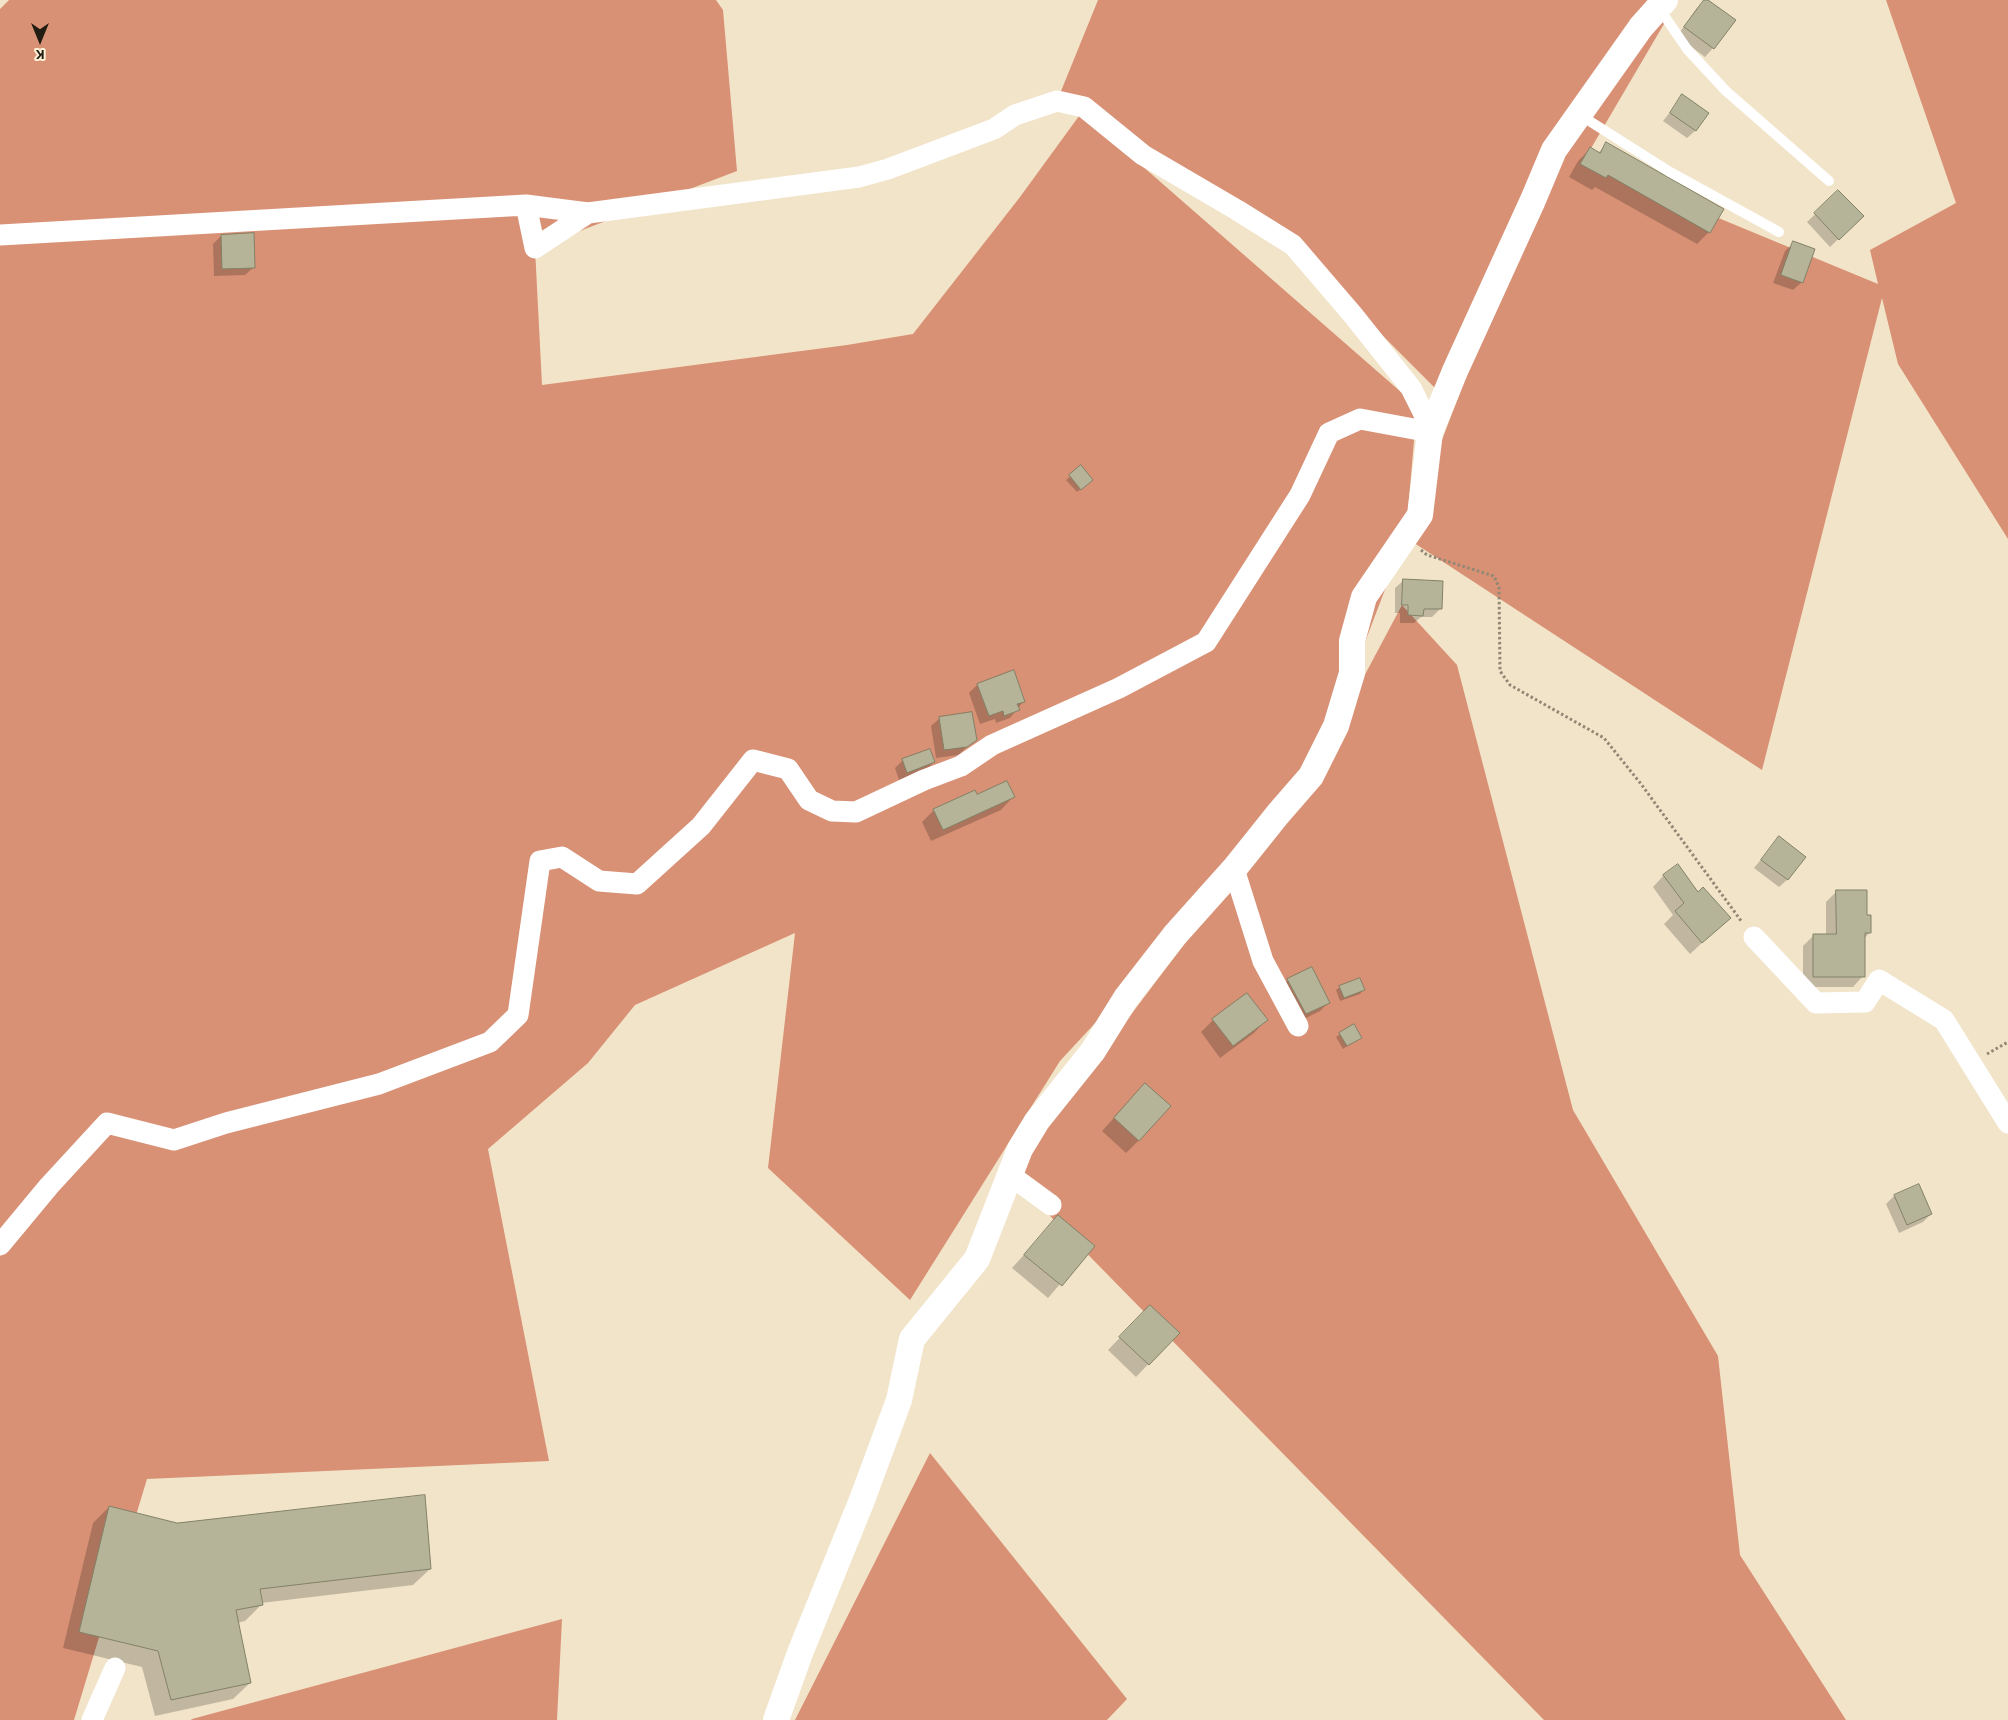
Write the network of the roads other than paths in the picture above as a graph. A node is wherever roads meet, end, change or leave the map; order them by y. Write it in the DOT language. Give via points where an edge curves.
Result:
graph roads {
  1 [pos="1662,4"];
  2 [pos="1580,115"];
  3 [pos="1829,181"];
  4 [pos="526,205"];
  5 [pos="588,213"];
  6 [pos="1778,232"];
  7 [pos="0,235"];
  8 [pos="1431,430"];
  9 [pos="1234,869"];
  10 [pos="1754,938"];
  11 [pos="1298,1026"];
  12 [pos="2008,1123"];
  13 [pos="1010,1175"];
  14 [pos="1051,1205"];
  15 [pos="0,1244"];
  16 [pos="115,1668"];
  17 [pos="92,1720"];
  18 [pos="776,1720"];
  1 -- 2 [label="street" via="1640,27"];
  1 -- 3 [label="lane" via="1687,49 1726,91"];
  2 -- 6 [label="lane" via="1670,172"];
  2 -- 8 [label="street" via="1554,150"];
  4 -- 5 [label="street"];
  4 -- 5 [label="street" via="535,248"];
  4 -- 7 [label="street"];
  5 -- 8 [label="street" via="858,177 888,170 994,128 1015,115 1057,101 1084,107 1142,155 1293,245 1411,388"];
  8 -- 9 [label="street" via="1420,515 1364,597 1352,640 1352,673 1336,726 1311,776"];
  8 -- 15 [label="street" via="1360,419 1329,433 1300,495 1206,642 1119,688 992,745 961,766 856,812 832,811 809,800 788,768 753,760 701,826 637,884 600,881 562,857 540,861 518,1016 490,1042 379,1084 226,1123 174,1140 107,1123"];
  9 -- 11 [label="street" via="1263,961"];
  9 -- 13 [label="street" via="1175,935 1126,998 1093,1051 1037,1121 1020,1149"];
  10 -- 12 [label="street" via="1816,1003 1864,1002 1879,980 1944,1020"];
  13 -- 14 [label="street"];
  13 -- 18 [label="street" via="977,1259 912,1339 899,1400"];
  16 -- 17 [label="street"];
}
